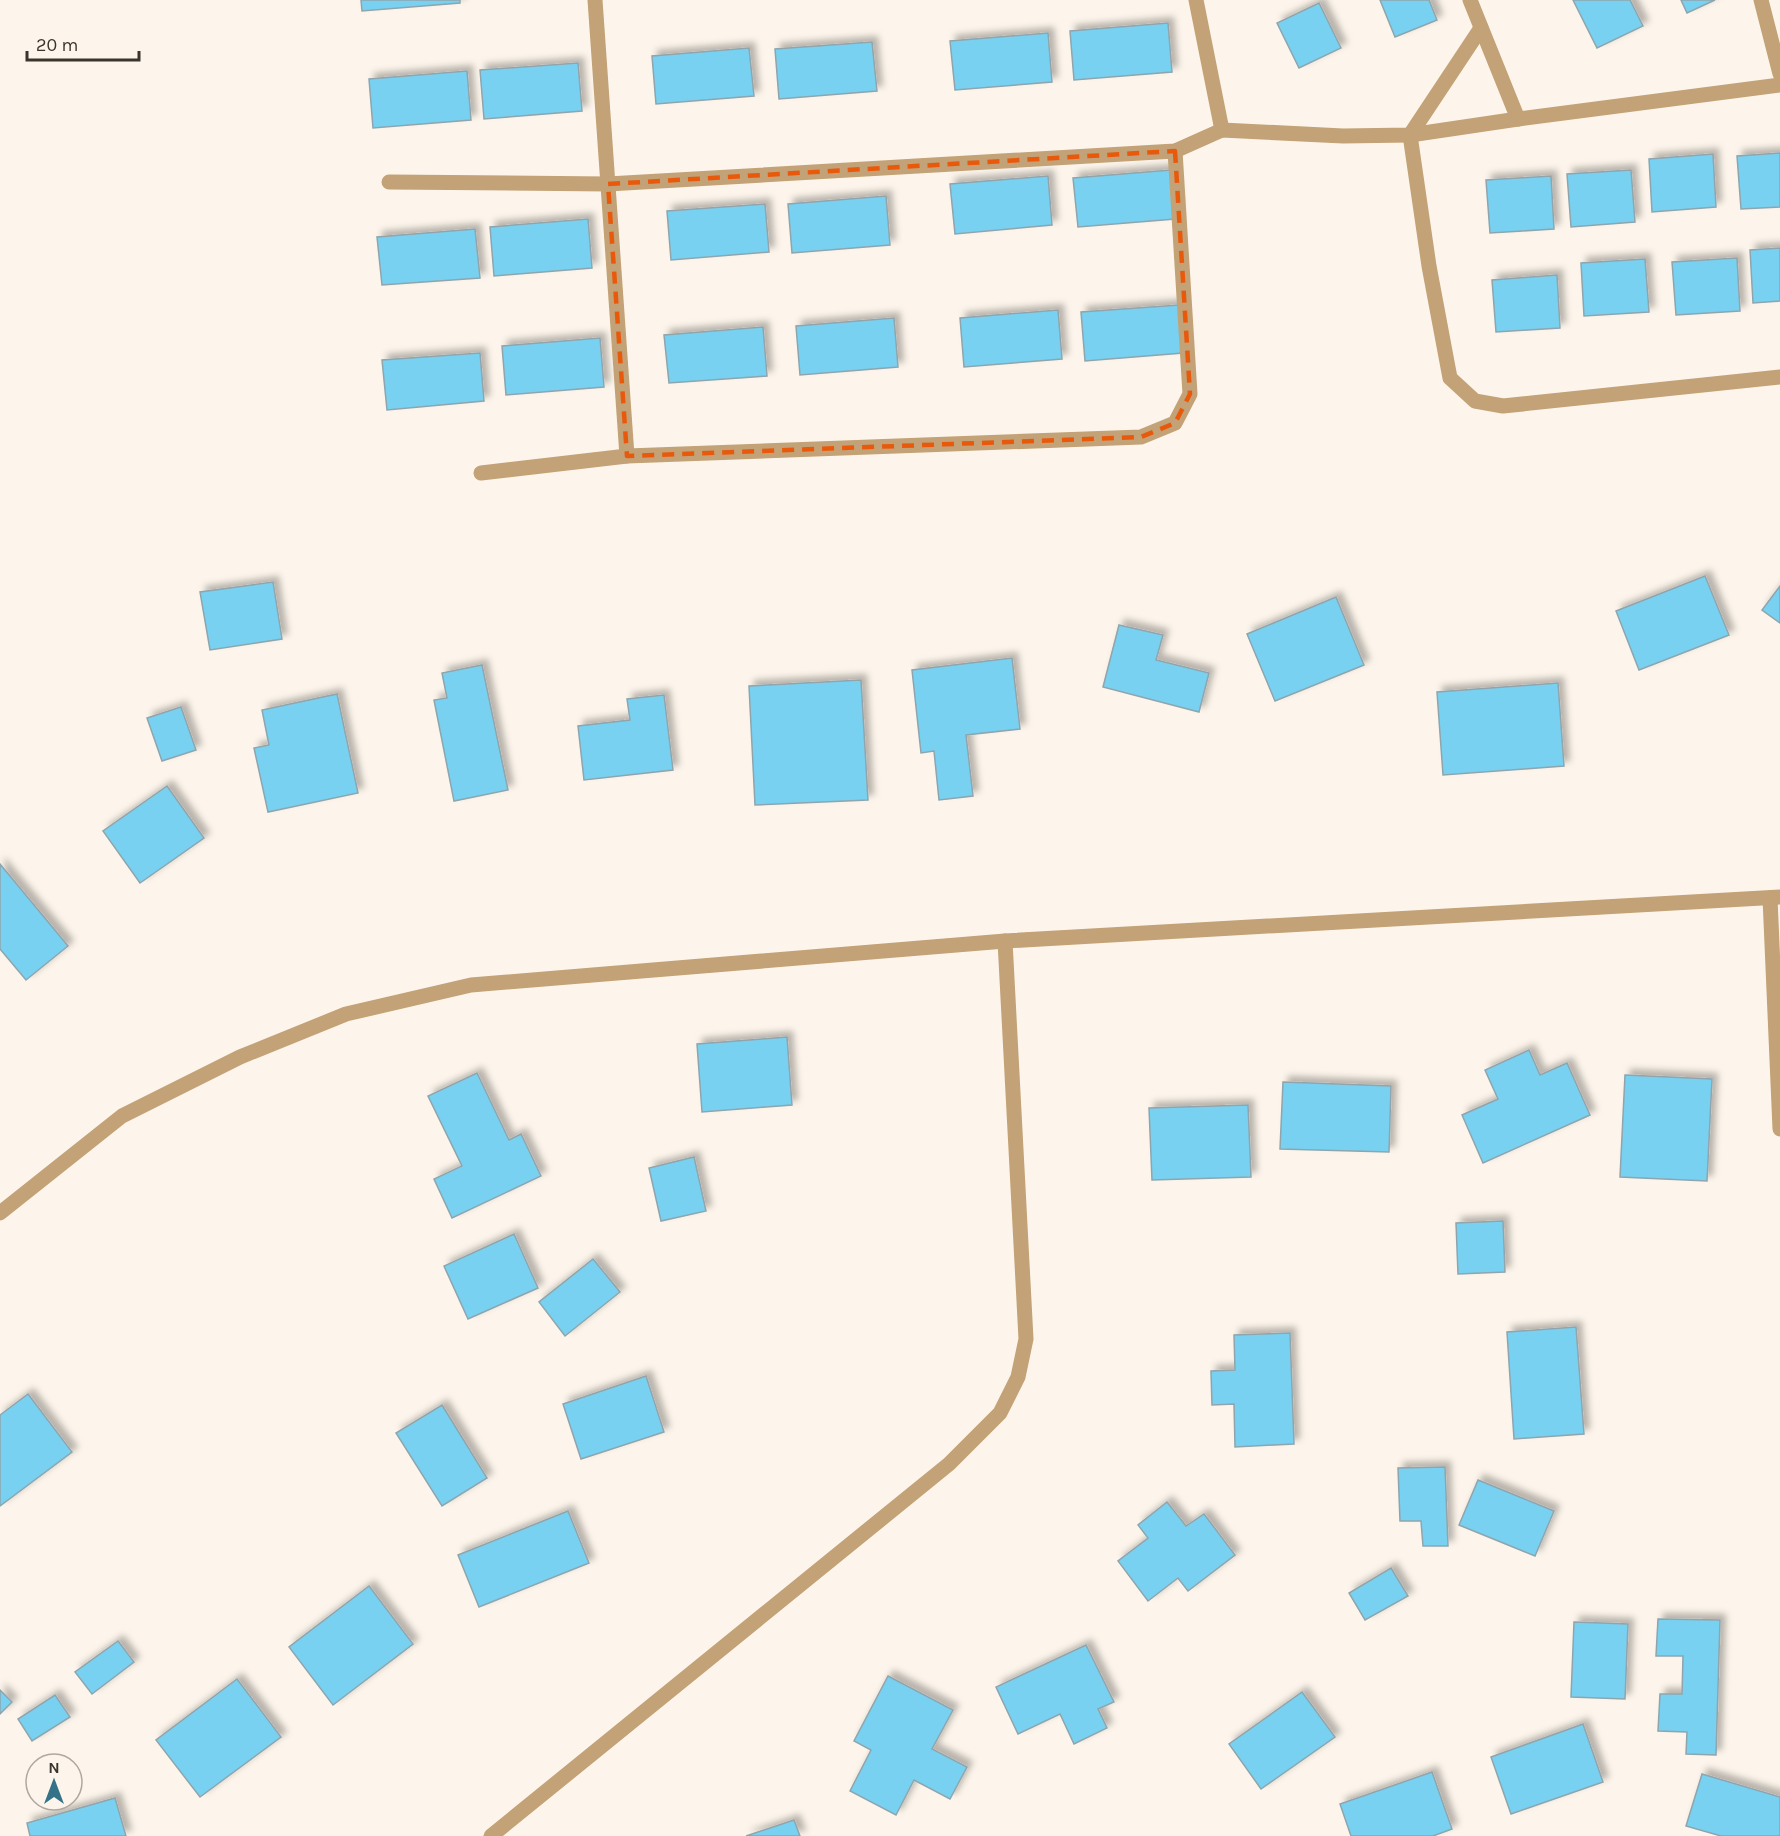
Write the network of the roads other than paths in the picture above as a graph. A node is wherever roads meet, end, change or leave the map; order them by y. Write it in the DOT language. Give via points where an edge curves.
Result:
graph roads {
  1 [pos="595,0"];
  2 [pos="1196,0"];
  3 [pos="1470,0"];
  4 [pos="1761,0"];
  5 [pos="1481,28"];
  6 [pos="1780,74"];
  7 [pos="1780,85"];
  8 [pos="1518,119"];
  9 [pos="1222,130"];
  10 [pos="1410,135"];
  11 [pos="1175,151"];
  12 [pos="389,182"];
  13 [pos="608,184"];
  14 [pos="1780,377"];
  15 [pos="627,456"];
  16 [pos="481,472"];
  17 [pos="1775,898"];
  18 [pos="1005,940"];
  19 [pos="1780,1129"];
  20 [pos="0,1213"];
  21 [pos="491,1836"];
  1 -- 13 [label="street"];
  2 -- 9 [label="street"];
  3 -- 5 [label="street"];
  4 -- 6 [label="street"];
  5 -- 8 [label="street"];
  5 -- 10 [label="street"];
  7 -- 8 [label="street"];
  8 -- 10 [label="street"];
  9 -- 10 [label="street"];
  9 -- 11 [label="street"];
  10 -- 14 [label="street" via="1450,378 1475,401 1503,406"];
  11 -- 13 [label="street"];
  11 -- 15 [label="street" via="1190,394 1175,423 1141,437"];
  12 -- 13 [label="street"];
  13 -- 15 [label="street"];
  15 -- 16 [label="street"];
  17 -- 18 [label="street"];
  17 -- 19 [label="street"];
  18 -- 20 [label="street" via="471,985 346,1014 240,1057 122,1116"];
  18 -- 21 [label="street" via="1026,1339 1018,1377 1000,1413 949,1464"];
}
